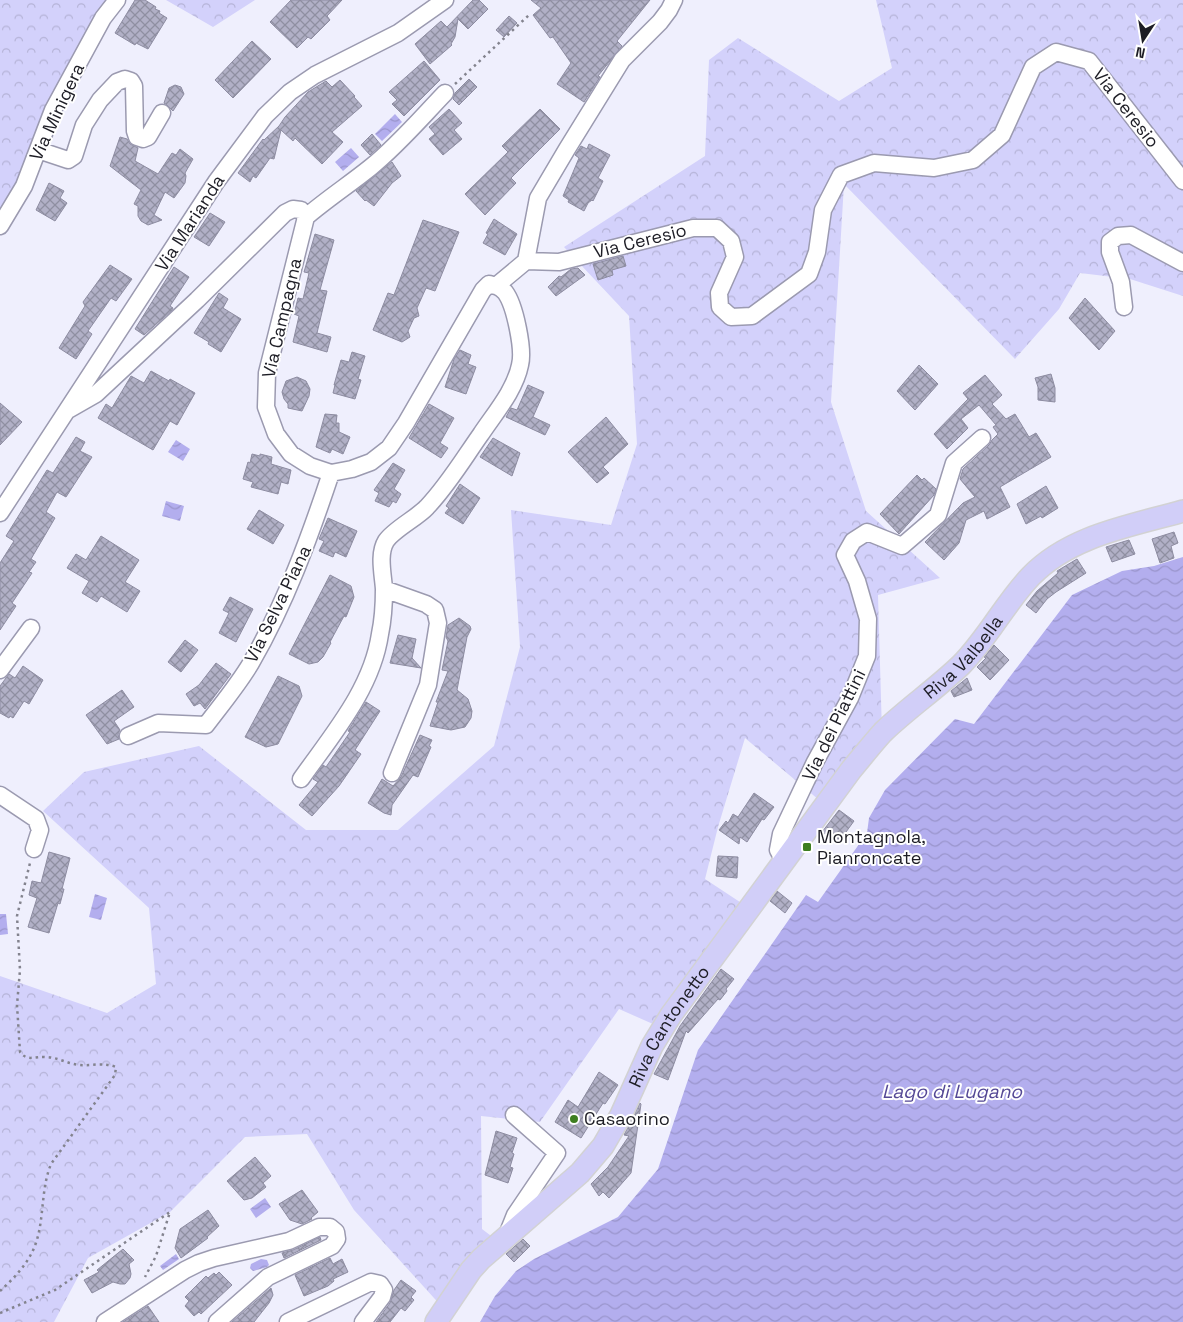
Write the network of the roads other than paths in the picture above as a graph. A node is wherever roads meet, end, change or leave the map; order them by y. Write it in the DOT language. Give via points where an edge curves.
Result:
graph roads {
  1 [pos="117,0"];
  2 [pos="445,0"];
  3 [pos="674,0"];
  4 [pos="445,93"];
  5 [pos="162,113"];
  6 [pos="38,150"];
  7 [pos="1183,181"];
  8 [pos="306,217"];
  9 [pos="0,226"];
  10 [pos="526,261"];
  11 [pos="1183,263"];
  12 [pos="496,286"];
  13 [pos="1124,307"];
  14 [pos="68,410"];
  15 [pos="982,438"];
  16 [pos="330,473"];
  17 [pos="1183,511"];
  18 [pos="0,513"];
  19 [pos="384,589"];
  20 [pos="31,628"];
  21 [pos="0,670"];
  22 [pos="128,736"];
  23 [pos="392,773"];
  24 [pos="301,779"];
  25 [pos="0,795"];
  26 [pos="34,849"];
  27 [pos="784,861"];
  28 [pos="514,1115"];
  29 [pos="507,1235"];
  30 [pos="104,1322"];
  31 [pos="217,1322"];
  32 [pos="288,1322"];
  33 [pos="363,1322"];
  34 [pos="436,1322"];
  1 -- 6 [label="street, Via Minigera" via="103,18 53,110"];
  2 -- 14 [label="street, Via Marianda" via="398,33 315,75 290,92 265,116 216,182"];
  3 -- 10 [label="street" via="664,18 622,60 538,198"];
  4 -- 8 [label="street" via="389,151"];
  5 -- 6 [label="street" via="148,137 137,137 134,86 130,81 118,82 84,125 74,156 68,160"];
  6 -- 9 [label="street, Via Minigera" via="24,186"];
  7 -- 10 [label="street, Via Ceresio" via="1089,61 1056,52 1033,67 1002,136 973,160 934,168 874,163 841,175 823,210 817,252 809,274 752,316 731,317 720,307 719,293 736,257 731,241 717,228 693,228 559,262"];
  8 -- 14 [label="street" via="301,210 285,213 115,377 96,394"];
  8 -- 16 [label="street, Via Campagna" via="267,373 266,407 276,434 291,454"];
  10 -- 12 [label="street"];
  11 -- 13 [label="street" via="1131,235 1118,236 1110,242 1110,252 1121,282"];
  12 -- 16 [label="street" via="489,284 482,290 389,448 371,462"];
  12 -- 19 [label="street" via="506,292 519,332 521,364 516,378 454,473 427,508 387,539 383,548"];
  14 -- 18 [label="street, Via Marianda"];
  15 -- 27 [label="street, Via dei Piattini" via="954,463 938,515 902,546 867,532 853,541 846,556 868,619 867,656 850,698 781,834 778,850"];
  16 -- 22 [label="street, Via Selva Piana" via="310,538 294,576 251,663 206,725 158,723"];
  17 -- 27 [label="main road, Riva Valbella" via="1093,537 1044,564 1019,590 963,663 872,744"];
  19 -- 23 [label="street" via="426,604 435,610 438,623 428,685"];
  19 -- 24 [label="street" via="380,635 371,670 352,706"];
  20 -- 21 [label="street"];
  25 -- 26 [label="street" via="36,819 40,830"];
  27 -- 29 [label="main road, Riva Cantonetto" via="662,1028 603,1146 580,1173"];
  28 -- 29 [label="street" via="557,1153 515,1215"];
  29 -- 34 [label="main road, Riva Cantonetto" via="471,1270"];
  30 -- 31 [label="street" via="199,1263 280,1243 319,1227 334,1230 337,1238 332,1246 268,1277"];
  32 -- 33 [label="street" via="371,1282 380,1284 384,1290 382,1297"];
}
